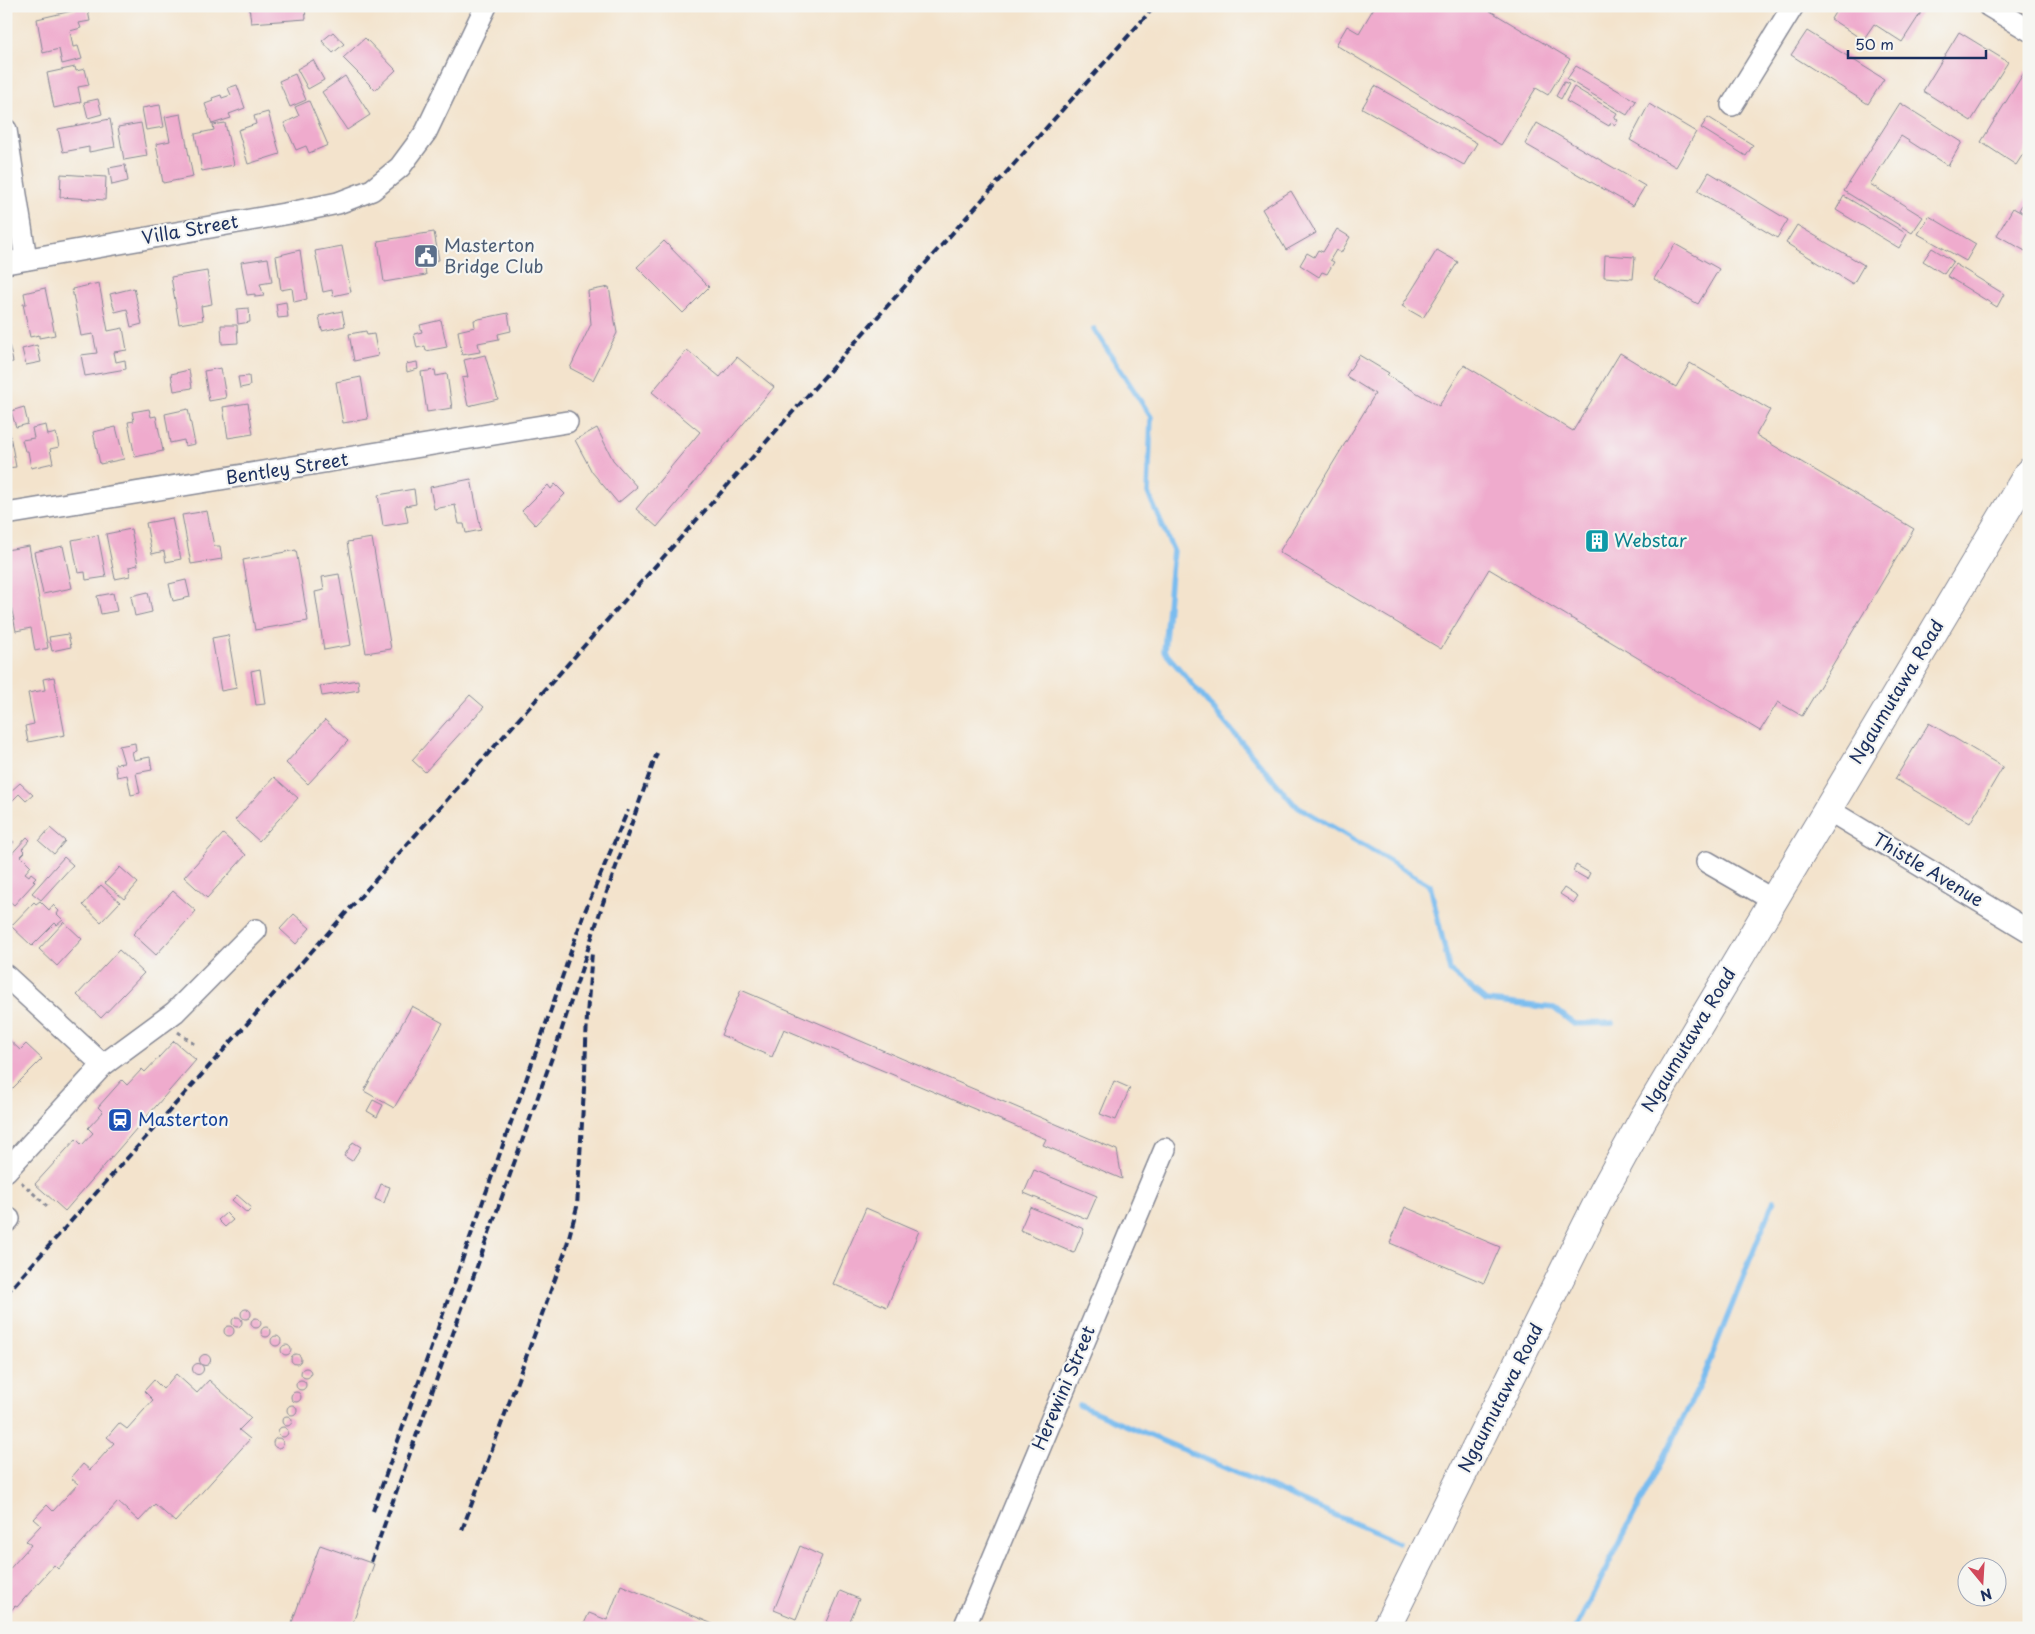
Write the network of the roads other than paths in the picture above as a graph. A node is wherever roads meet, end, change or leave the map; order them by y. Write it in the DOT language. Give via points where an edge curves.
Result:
graph roads {
  1 [pos="486,6"];
  2 [pos="1793,6"];
  3 [pos="1989,6"];
  4 [pos="2029,30"];
  5 [pos="1732,105"];
  6 [pos="6,130"];
  7 [pos="16,261"];
  8 [pos="567,422"];
  9 [pos="2029,472"];
  10 [pos="6,514"];
  11 [pos="1827,809"];
  12 [pos="1706,862"];
  13 [pos="1773,900"];
  14 [pos="256,930"];
  15 [pos="2029,931"];
  16 [pos="7,978"];
  17 [pos="103,1065"];
  18 [pos="1165,1149"];
  19 [pos="7,1170"];
  20 [pos="6,1217"];
  21 [pos="6,1222"];
  22 [pos="964,1628"];
  23 [pos="1386,1628"];
  1 -- 7 [label="street, Villa Street" via="426,132 400,167 372,190 338,203 290,213"];
  2 -- 5 [label="street"];
  3 -- 4 [label="street"];
  6 -- 7 [label="street"];
  8 -- 10 [label="street, Bentley Street"];
  9 -- 11 [label="main road, Ngaumutawa Road"];
  11 -- 13 [label="main road, Ngaumutawa Road"];
  11 -- 15 [label="street, Thistle Avenue"];
  12 -- 13 [label="street"];
  13 -- 23 [label="main road, Ngaumutawa Road" via="1652,1102 1603,1192"];
  14 -- 17 [label="street" via="176,1012"];
  16 -- 17 [label="street"];
  17 -- 19 [label="street"];
  18 -- 22 [label="street, Herewini Street"];
  20 -- 21 [label="street" via="9,1220"];
}
